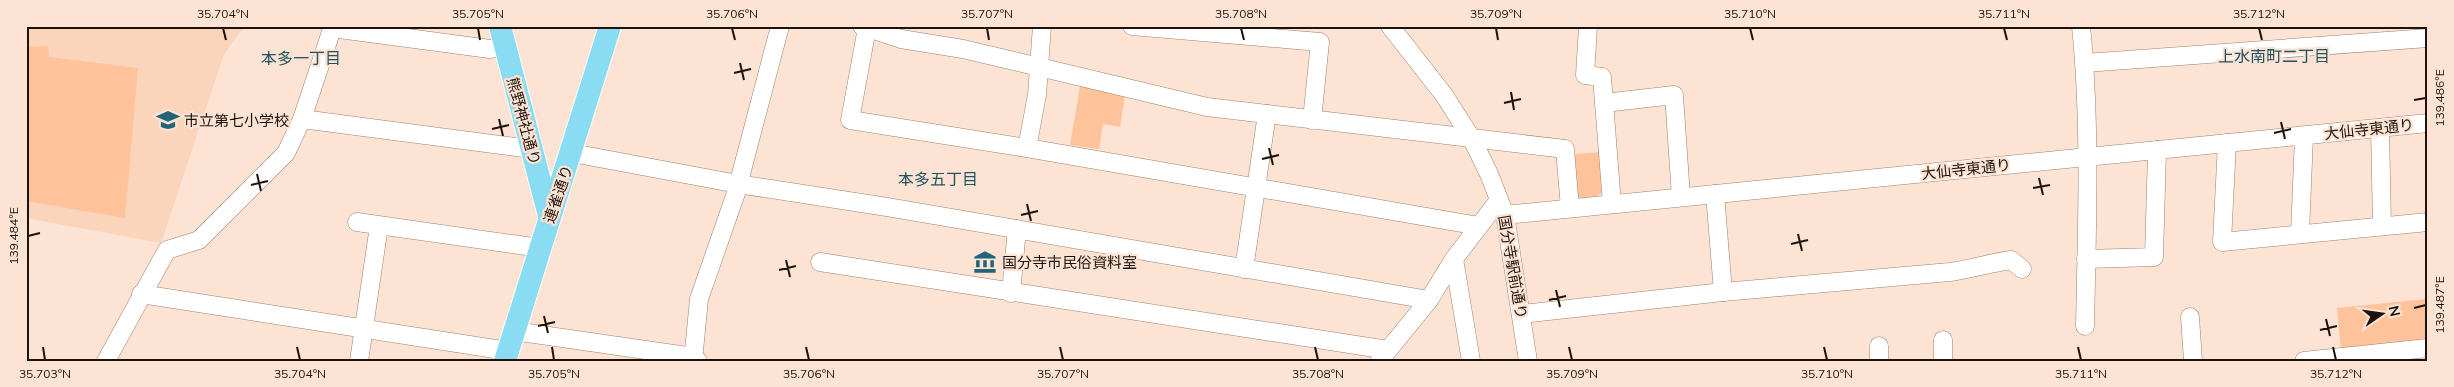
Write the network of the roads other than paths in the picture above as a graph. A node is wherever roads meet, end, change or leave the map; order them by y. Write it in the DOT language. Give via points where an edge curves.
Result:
graph roads {
  1 [pos="610,26"];
  2 [pos="780,26"];
  3 [pos="1042,26"];
  4 [pos="1132,26"];
  5 [pos="1390,26"];
  6 [pos="1588,26"];
  7 [pos="2081,26"];
  8 [pos="333,27"];
  9 [pos="865,27"];
  10 [pos="502,36"];
  11 [pos="2428,38"];
  12 [pos="2085,63"];
  13 [pos="1039,68"];
  14 [pos="1604,103"];
  15 [pos="1268,114"];
  16 [pos="302,119"];
  17 [pos="1312,120"];
  18 [pos="2428,124"];
  19 [pos="2380,128"];
  20 [pos="2304,136"];
  21 [pos="1472,138"];
  22 [pos="2227,143"];
  23 [pos="1027,148"];
  24 [pos="531,149"];
  25 [pos="2157,150"];
  26 [pos="572,153"];
  27 [pos="2088,157"];
  28 [pos="738,184"];
  29 [pos="1257,187"];
  30 [pos="1715,194"];
  31 [pos="1680,197"];
  32 [pos="1612,204"];
  33 [pos="1502,207"];
  34 [pos="1570,208"];
  35 [pos="549,216"];
  36 [pos="357,222"];
  37 [pos="2428,222"];
  38 [pos="379,226"];
  39 [pos="1479,226"];
  40 [pos="2382,226"];
  41 [pos="1017,229"];
  42 [pos="2300,234"];
  43 [pos="540,248"];
  44 [pos="1454,259"];
  45 [pos="2086,259"];
  46 [pos="820,262"];
  47 [pos="1244,269"];
  48 [pos="2022,269"];
  49 [pos="1723,292"];
  50 [pos="1011,293"];
  51 [pos="142,294"];
  52 [pos="1429,300"];
  53 [pos="1522,314"];
  54 [pos="2190,317"];
  55 [pos="2085,326"];
  56 [pos="364,329"];
  57 [pos="1943,340"];
  58 [pos="509,348"];
  59 [pos="2428,348"];
  60 [pos="1383,356"];
  61 [pos="695,360"];
  62 [pos="106,361"];
  63 [pos="358,361"];
  64 [pos="1471,361"];
  65 [pos="1528,361"];
  66 [pos="1943,361"];
  67 [pos="2193,361"];
  68 [pos="2304,361"];
  1 -- 26 [label="main road, 連雀通り"];
  2 -- 28 [label="street"];
  3 -- 13 [label="street"];
  4 -- 17 [label="street" via="1320,42"];
  5 -- 21 [label="street, 国分寺駅前通り" via="1444,95"];
  6 -- 14 [label="street" via="1585,74 1602,77"];
  7 -- 12 [label="street"];
  8 -- 10 [label="street" via="490,49"];
  8 -- 16 [label="street"];
  9 -- 13 [label="street" via="901,39 963,49"];
  9 -- 23 [label="street" via="850,120"];
  10 -- 24 [label="main road, 熊野神社通り"];
  11 -- 12 [label="street"];
  12 -- 27 [label="street"];
  13 -- 15 [label="street" via="1207,107"];
  13 -- 23 [label="street"];
  14 -- 31 [label="street" via="1674,94"];
  14 -- 32 [label="street"];
  15 -- 17 [label="street"];
  15 -- 29 [label="street"];
  16 -- 24 [label="street"];
  16 -- 51 [label="street" via="286,154 200,240 167,250"];
  17 -- 21 [label="street"];
  18 -- 19 [label="street, 大仙寺東通り"];
  19 -- 20 [label="street, 大仙寺東通り"];
  19 -- 40 [label="street"];
  20 -- 22 [label="street, 大仙寺東通り"];
  20 -- 42 [label="street"];
  21 -- 33 [label="street, 国分寺駅前通り"];
  21 -- 34 [label="street" via="1565,149"];
  22 -- 25 [label="street, 大仙寺東通り"];
  22 -- 42 [label="street" via="2222,242"];
  23 -- 29 [label="street"];
  24 -- 35 [label="main road, 熊野神社通り"];
  25 -- 27 [label="street, 大仙寺東通り"];
  25 -- 45 [label="street" via="2154,257"];
  26 -- 28 [label="street"];
  26 -- 35 [label="main road, 連雀通り"];
  27 -- 30 [label="street, 大仙寺東通り"];
  27 -- 45 [label="street"];
  28 -- 41 [label="street"];
  28 -- 61 [label="street" via="699,299"];
  29 -- 39 [label="street"];
  29 -- 47 [label="street"];
  30 -- 31 [label="street, 大仙寺東通り"];
  30 -- 49 [label="street"];
  31 -- 32 [label="street, 大仙寺東通り"];
  32 -- 34 [label="street, 大仙寺東通り"];
  33 -- 34 [label="street, 大仙寺東通り"];
  33 -- 39 [label="street"];
  33 -- 53 [label="street, 国分寺駅前通り"];
  35 -- 43 [label="main road, 連雀通り"];
  36 -- 38 [label="street"];
  37 -- 40 [label="street"];
  38 -- 43 [label="street"];
  38 -- 56 [label="street"];
  39 -- 44 [label="street"];
  40 -- 42 [label="street"];
  41 -- 47 [label="street"];
  41 -- 50 [label="street"];
  43 -- 58 [label="main road, 連雀通り"];
  44 -- 52 [label="street"];
  44 -- 64 [label="street"];
  45 -- 55 [label="street"];
  46 -- 50 [label="street"];
  47 -- 52 [label="street"];
  48 -- 49 [label="street" via="2011,260 1950,272"];
  49 -- 53 [label="street"];
  50 -- 60 [label="street"];
  51 -- 56 [label="street"];
  51 -- 62 [label="street"];
  52 -- 60 [label="street"];
  53 -- 65 [label="street, 国分寺駅前通り"];
  54 -- 67 [label="street"];
  56 -- 58 [label="street"];
  56 -- 63 [label="street"];
  57 -- 66 [label="street"];
  58 -- 61 [label="street"];
  59 -- 68 [label="street"];
}
